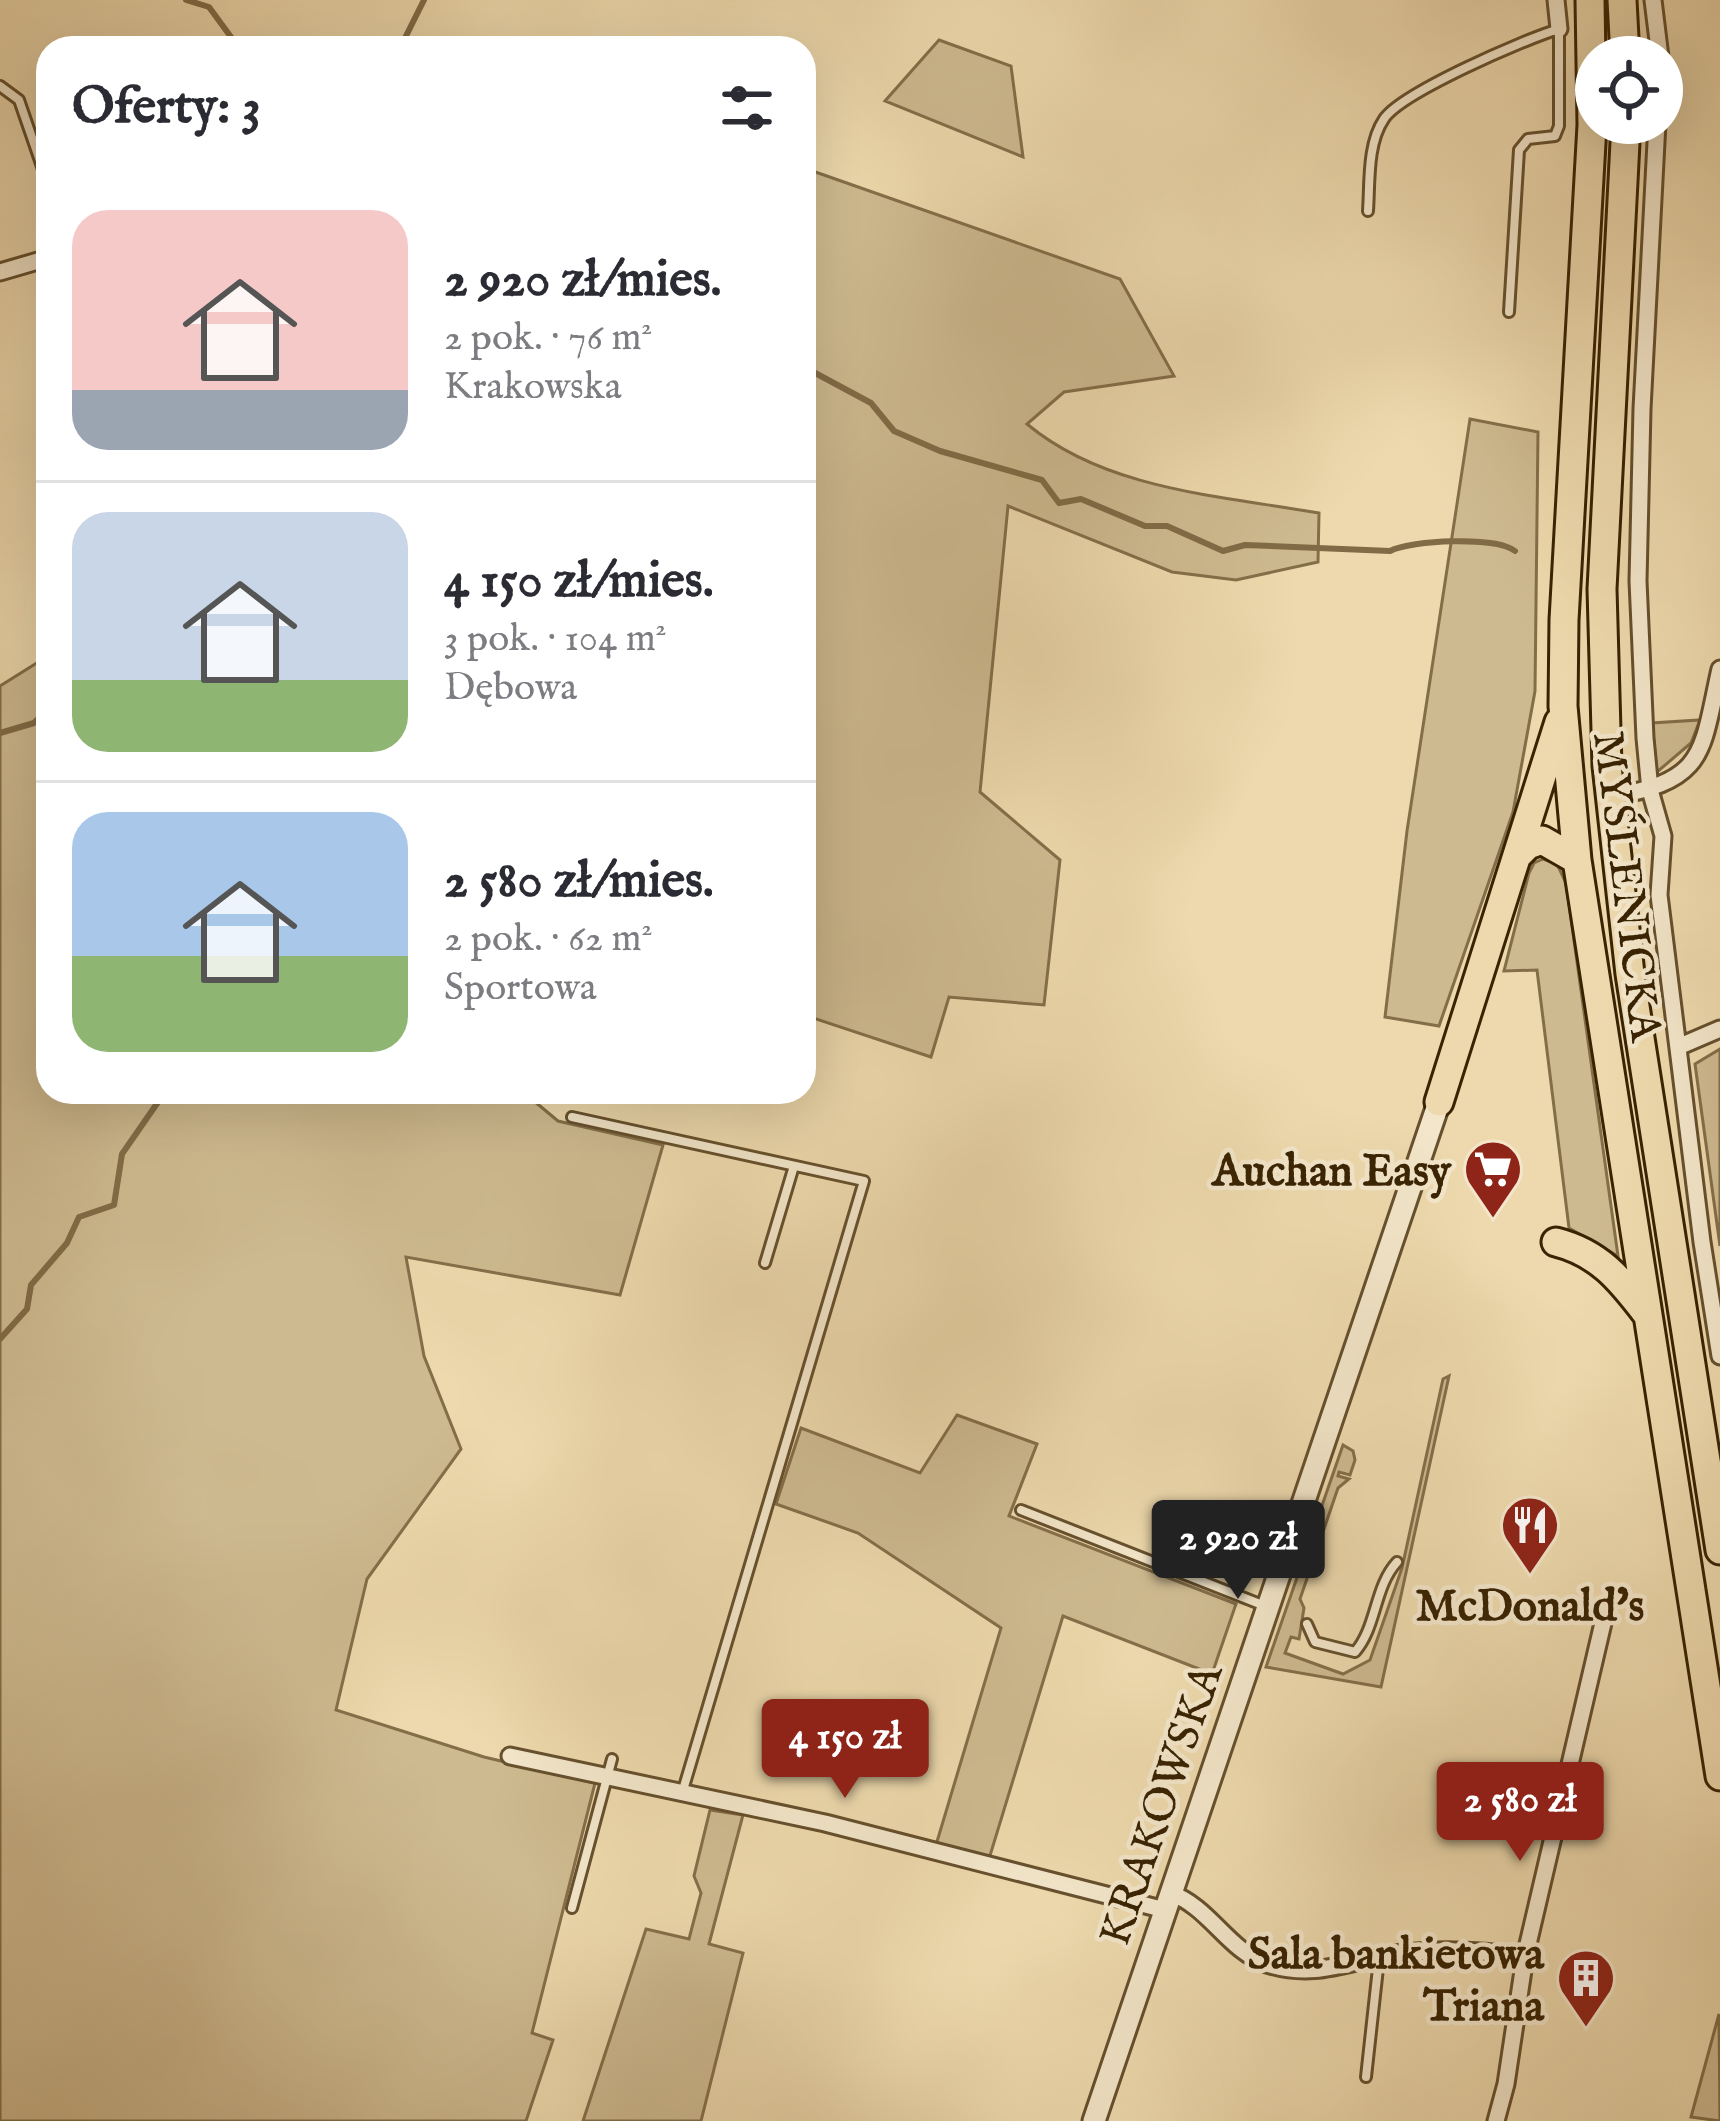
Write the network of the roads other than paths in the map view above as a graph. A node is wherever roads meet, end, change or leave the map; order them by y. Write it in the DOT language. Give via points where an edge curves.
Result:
graph roads {
  1 [pos="1556,0"];
  2 [pos="1590,0"];
  3 [pos="1622,0"];
  4 [pos="1653,0"];
  5 [pos="1558,29"];
  6 [pos="1624,36"];
  7 [pos="1657,36"];
  8 [pos="0,86"];
  9 [pos="1625,144"];
  10 [pos="1656,144"];
  11 [pos="36,148"];
  12 [pos="1368,212"];
  13 [pos="36,262"];
  14 [pos="0,272"];
  15 [pos="1509,312"];
  16 [pos="1720,669"];
  17 [pos="1563,706"];
  18 [pos="1650,790"];
  19 [pos="1609,797"];
  20 [pos="1518,854"];
  21 [pos="1577,860"];
  22 [pos="1720,1029"];
  23 [pos="1678,1047"];
  24 [pos="1439,1102"];
  25 [pos="572,1117"];
  26 [pos="794,1166"];
  27 [pos="1556,1242"];
  28 [pos="765,1263"];
  29 [pos="1648,1317"];
  30 [pos="1720,1356"];
  31 [pos="1021,1510"];
  32 [pos="1720,1550"];
  33 [pos="1397,1562"];
  34 [pos="1267,1607"];
  35 [pos="1603,1623"];
  36 [pos="1307,1624"];
  37 [pos="510,1756"];
  38 [pos="609,1768"];
  39 [pos="1720,1775"];
  40 [pos="683,1792"];
  41 [pos="1168,1901"];
  42 [pos="572,1908"];
  43 [pos="1526,1957"];
  44 [pos="1379,1959"];
  45 [pos="1366,2077"];
  46 [pos="1094,2121"];
  47 [pos="1496,2121"];
  1 -- 5 [label="street"];
  2 -- 17 [label="highway, MYŚLENICKA" via="1592,125"];
  3 -- 6 [label="highway"];
  4 -- 7 [label="street"];
  5 -- 12 [label="lane" via="1518,41 1385,117 1374,143"];
  5 -- 15 [label="lane" via="1556,136 1528,139 1519,150"];
  8 -- 11 [label="lane" via="20,100"];
  9 -- 19 [label="highway, MYŚLENICKA" via="1602,589"];
  10 -- 18 [label="street" via="1638,581"];
  13 -- 14 [label="street"];
  16 -- 18 [label="street" via="1705,743 1678,775"];
  17 -- 20 [label="highway"];
  17 -- 21 [label="highway, MYŚLENICKA"];
  18 -- 19 [label="street"];
  18 -- 23 [label="street" via="1663,836 1659,895"];
  19 -- 32 [label="highway, MYŚLENICKA"];
  20 -- 21 [label="highway" via="1542,840"];
  20 -- 24 [label="highway"];
  21 -- 29 [label="highway, MYŚLENICKA"];
  22 -- 23 [label="street"];
  23 -- 30 [label="street"];
  24 -- 34 [label="street, KRAKOWSKA"];
  25 -- 26 [label="lane"];
  26 -- 28 [label="lane"];
  26 -- 40 [label="lane" via="864,1181"];
  27 -- 29 [label="highway" via="1615,1271"];
  29 -- 39 [label="highway, MYŚLENICKA"];
  31 -- 34 [label="lane"];
  33 -- 36 [label="lane" via="1359,1648 1347,1653 1315,1642"];
  34 -- 41 [label="street, KRAKOWSKA"];
  35 -- 43 [label="street"];
  37 -- 38 [label="street"];
  38 -- 40 [label="street"];
  38 -- 42 [label="lane"];
  40 -- 41 [label="street"];
  41 -- 44 [label="street" via="1193,1901 1265,1964 1306,1970"];
  41 -- 46 [label="street, KRAKOWSKA"];
  43 -- 44 [label="street" via="1446,1951"];
  43 -- 47 [label="street"];
  44 -- 45 [label="lane"];
}
